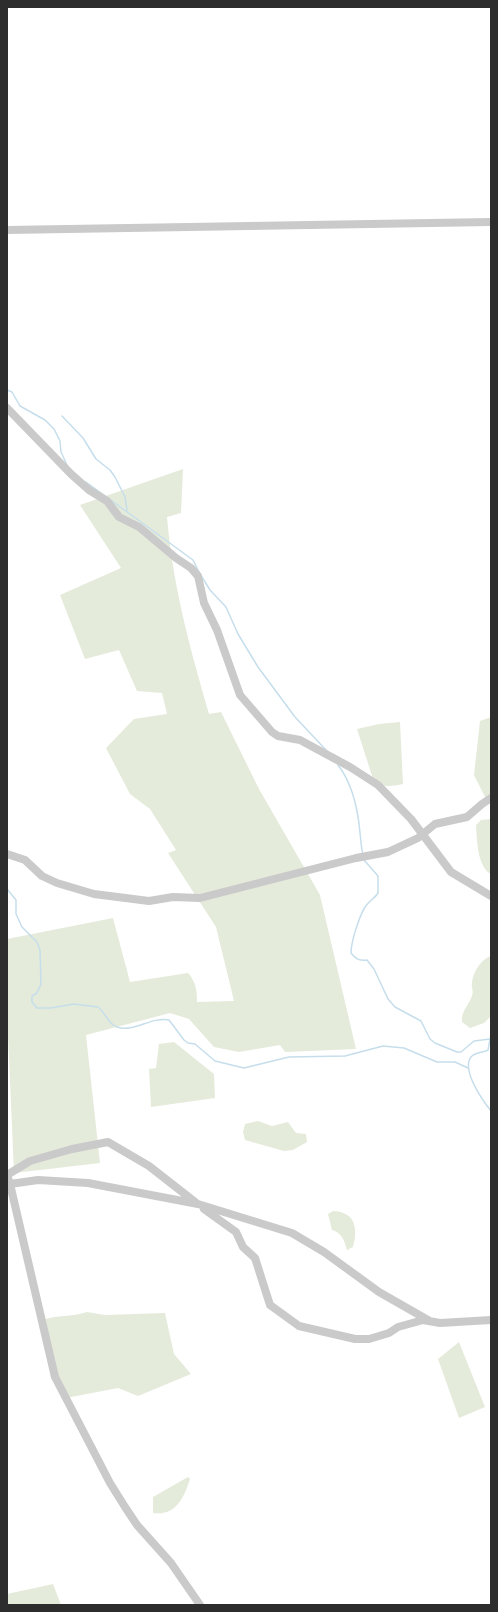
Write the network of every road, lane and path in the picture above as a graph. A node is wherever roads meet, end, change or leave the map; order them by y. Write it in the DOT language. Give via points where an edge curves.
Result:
graph roads {
  1 [pos="491,222"];
  2 [pos="7,230"];
  3 [pos="7,408"];
  4 [pos="491,798"];
  5 [pos="422,834"];
  6 [pos="7,854"];
  7 [pos="491,896"];
  8 [pos="10,1184"];
  9 [pos="198,1204"];
  10 [pos="428,1320"];
  11 [pos="491,1320"];
  12 [pos="200,1605"];
  1 -- 2 [label="street"];
  3 -- 5 [label="street" via="71,474 89,490 108,501 119,517 139,527 198,576 204,603 217,630 240,696 272,732 278,736 300,740 378,785"];
  4 -- 5 [label="street" via="467,818 436,824"];
  5 -- 6 [label="street" via="388,852 249,887 200,898 173,897 149,901 94,894 57,883 42,876 24,860"];
  5 -- 7 [label="street" via="451,872"];
  8 -- 9 [label="street" via="38,1180 88,1182"];
  8 -- 9 [label="street" via="7,1174 30,1161 108,1142 149,1166"];
  8 -- 12 [label="street" via="55,1377 110,1483 129,1513 171,1563"];
  9 -- 10 [label="street" via="292,1233 324,1252 379,1292"];
  9 -- 10 [label="street" via="236,1232 243,1247 255,1258 270,1305 294,1323 355,1339 370,1339 398,1327"];
  10 -- 11 [label="street" via="440,1323"];
}
